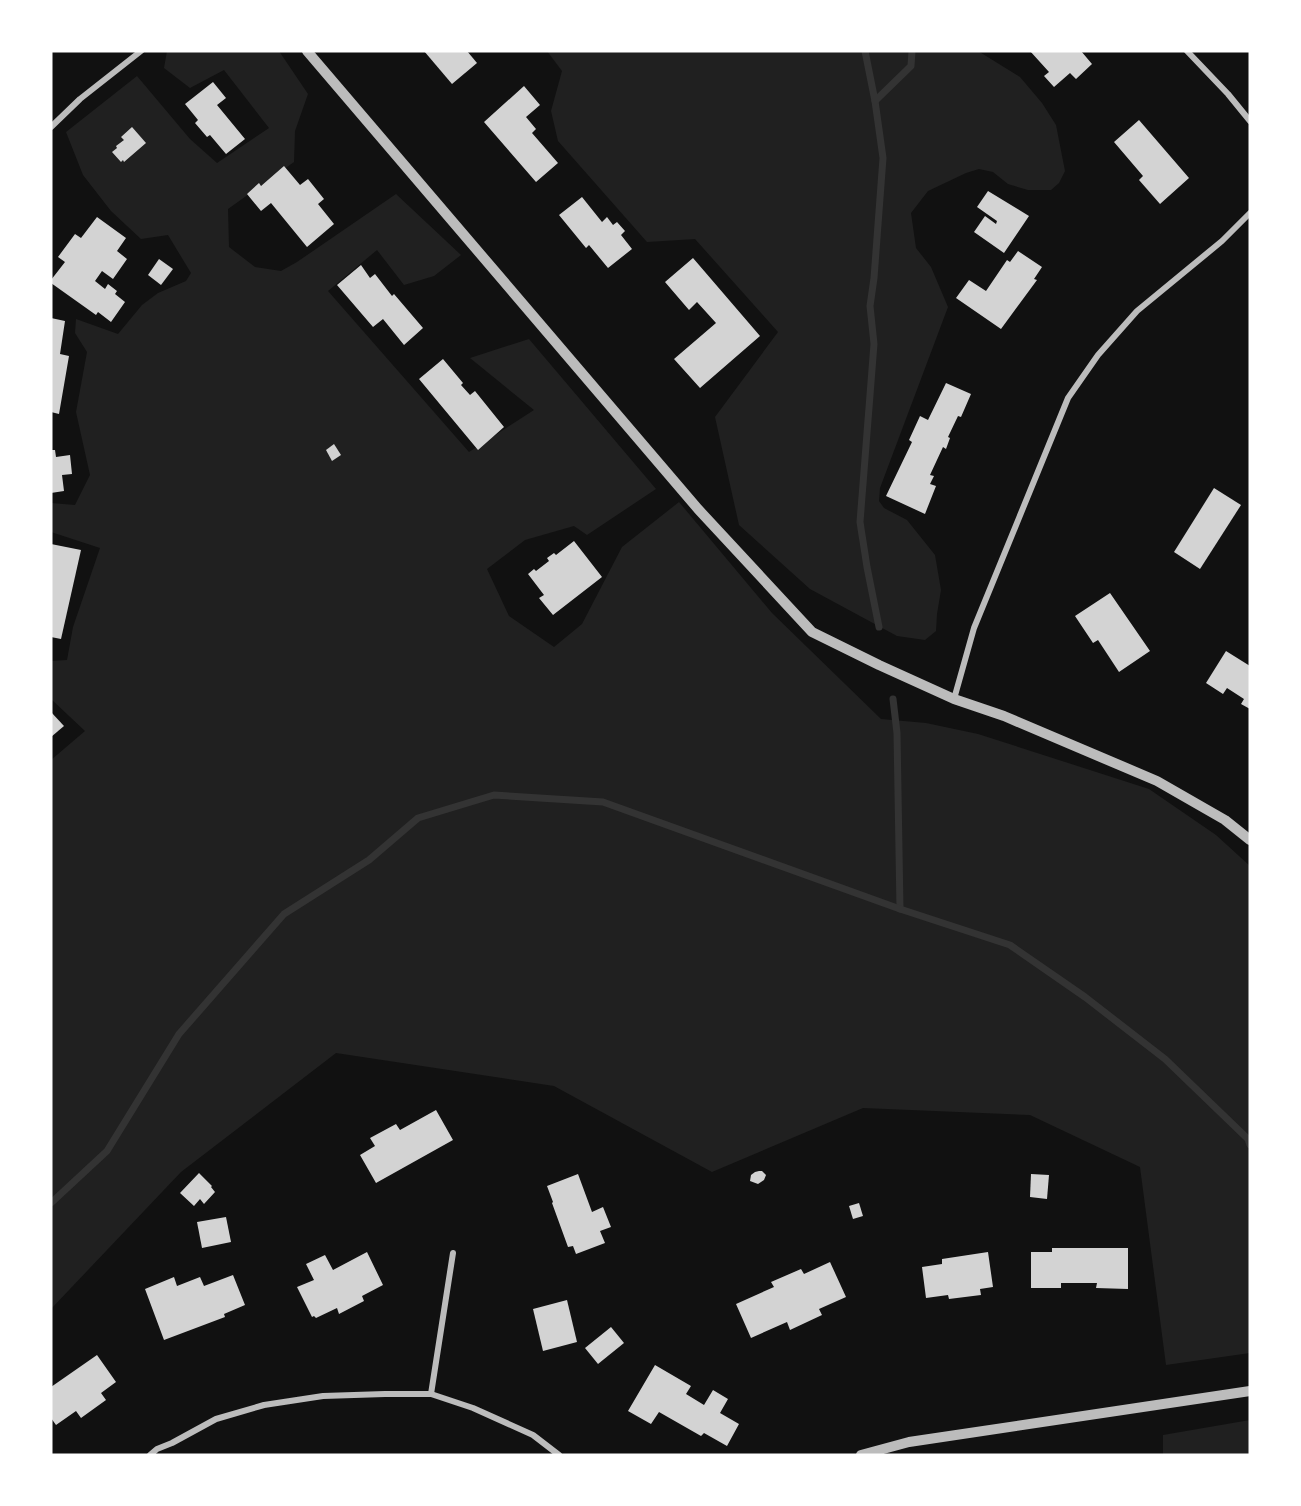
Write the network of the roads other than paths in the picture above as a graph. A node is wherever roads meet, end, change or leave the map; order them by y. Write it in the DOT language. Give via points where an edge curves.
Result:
graph roads {
  1 [pos="141,51"];
  2 [pos="308,51"];
  3 [pos="1187,51"];
  4 [pos="1250,121"];
  5 [pos="51,127"];
  6 [pos="1250,213"];
  7 [pos="954,699"];
  8 [pos="1250,840"];
  9 [pos="453,1253"];
  10 [pos="1250,1391"];
  11 [pos="431,1394"];
  12 [pos="150,1455"];
  13 [pos="559,1455"];
  14 [pos="861,1455"];
  1 -- 5 [label="street"];
  2 -- 7 [label="street" via="698,509 812,632"];
  3 -- 4 [label="street"];
  6 -- 7 [label="street" via="1137,311 1098,355 1068,398 974,628"];
  7 -- 8 [label="street" via="1157,781 1226,820"];
  9 -- 11 [label="street"];
  10 -- 14 [label="street" via="909,1442"];
  11 -- 12 [label="street" via="323,1396 264,1405 216,1419"];
  11 -- 13 [label="street" via="533,1435"];
}
